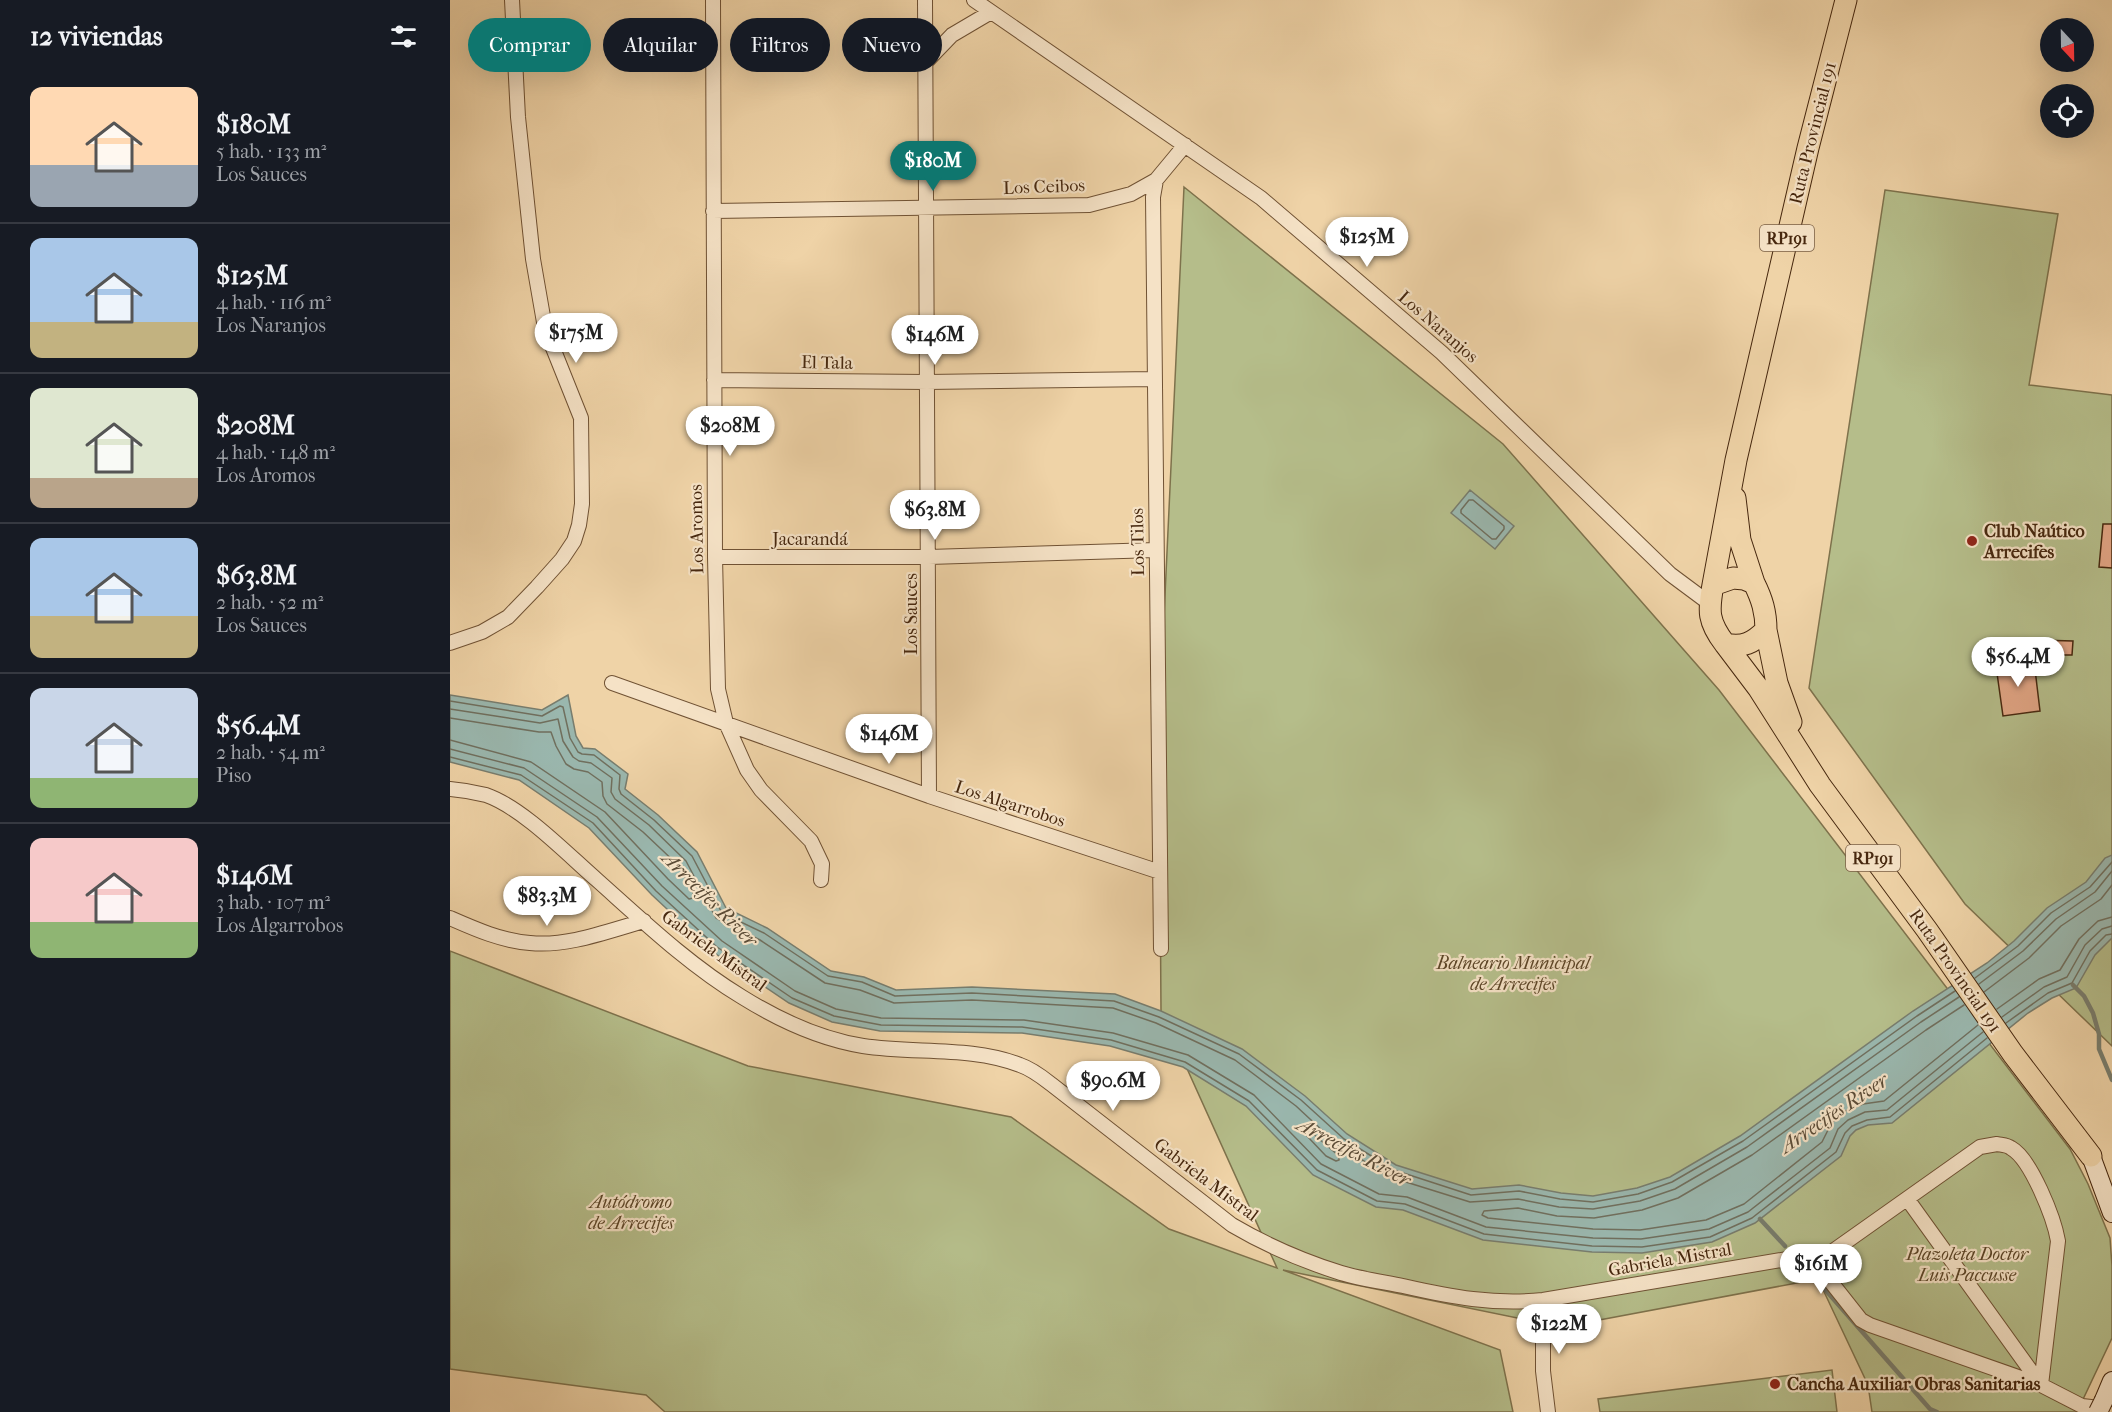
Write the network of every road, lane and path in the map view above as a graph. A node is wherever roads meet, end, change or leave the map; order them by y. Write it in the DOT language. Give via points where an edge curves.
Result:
graph roads {
  1 [pos="512,0"];
  2 [pos="713,0"];
  3 [pos="925,0"];
  4 [pos="975,0"];
  5 [pos="1846,0"];
  6 [pos="991,12"];
  7 [pos="925,18"];
  8 [pos="942,45"];
  9 [pos="925,72"];
  10 [pos="1185,145"];
  11 [pos="1156,180"];
  12 [pos="925,208"];
  13 [pos="713,211"];
  14 [pos="1155,379"];
  15 [pos="714,380"];
  16 [pos="927,382"];
  17 [pos="1733,477"];
  18 [pos="1156,550"];
  19 [pos="715,557"];
  20 [pos="929,557"];
  21 [pos="1754,583"];
  22 [pos="1711,594"];
  23 [pos="1766,630"];
  24 [pos="450,643"];
  25 [pos="1725,644"];
  26 [pos="612,683"];
  27 [pos="726,723"];
  28 [pos="1820,785"];
  29 [pos="450,789"];
  30 [pos="929,796"];
  31 [pos="1160,872"];
  32 [pos="821,880"];
  33 [pos="450,918"];
  34 [pos="644,921"];
  35 [pos="1161,949"];
  36 [pos="2091,1156"];
  37 [pos="2112,1181"];
  38 [pos="1908,1200"];
  39 [pos="2112,1213"];
  40 [pos="1822,1263"];
  41 [pos="1544,1300"];
  42 [pos="2112,1381"];
  43 [pos="2041,1385"];
  44 [pos="2094,1408"];
  45 [pos="1548,1412"];
  1 -- 24 [label="street" via="518,117 533,259 545,328 581,418 582,504 574,541 537,587 508,617 482,632"];
  2 -- 13 [label="street, Los Aromos"];
  3 -- 7 [label="street, Los Sauces"];
  4 -- 6 [label="street, Los Naranjos"];
  5 -- 17 [label="main road, Ruta Provincial 191 / RP191"];
  6 -- 8 [label="street"];
  6 -- 10 [label="street, Los Naranjos"];
  9 -- 12 [label="street, Los Sauces"];
  10 -- 11 [label="street"];
  10 -- 22 [label="street, Los Naranjos" via="1261,198 1442,353 1670,574"];
  11 -- 12 [label="street, Los Ceibos" via="1131,194 1089,205"];
  11 -- 14 [label="street, Los Tilos"];
  12 -- 13 [label="street, Los Ceibos"];
  12 -- 16 [label="street, Los Sauces"];
  13 -- 15 [label="street, Los Aromos"];
  14 -- 16 [label="street, El Tala"];
  14 -- 18 [label="street, Los Tilos"];
  15 -- 16 [label="street, El Tala"];
  15 -- 19 [label="street, Los Aromos"];
  16 -- 20 [label="street, Los Sauces"];
  17 -- 21 [label="main road, Ruta Provincial 191 / RP191" via="1740,540"];
  17 -- 22 [label="main road, Ruta Provincial 191 / RP191"];
  18 -- 20 [label="street, Jacarandá"];
  18 -- 31 [label="street, Los Tilos"];
  19 -- 20 [label="street, Jacarandá"];
  19 -- 27 [label="street, Los Aromos" via="718,689"];
  20 -- 30 [label="street, Los Sauces"];
  21 -- 22 [label="main road" via="1733,578"];
  21 -- 23 [label="main road, RP191" via="1764,603"];
  22 -- 25 [label="main road, RP191" via="1709,617"];
  23 -- 25 [label="main road" via="1747,645"];
  23 -- 28 [label="main road, Ruta Provincial 191 / RP191" via="1779,692"];
  25 -- 28 [label="main road, Ruta Provincial 191 / RP191" via="1762,693"];
  26 -- 27 [label="street, Los Algarrobos"];
  27 -- 30 [label="street, Los Algarrobos"];
  27 -- 32 [label="street, Los Aromos" via="747,770 761,790 811,841 822,864"];
  28 -- 36 [label="main road, Ruta Provincial 191 / RP191"];
  29 -- 34 [label="street, Gabriela Mistral" via="487,796 515,811"];
  30 -- 31 [label="street, Los Algarrobos"];
  31 -- 35 [label="street, Los Tilos"];
  33 -- 34 [label="street" via="483,933 530,944 576,940"];
  34 -- 41 [label="street, Gabriela Mistral" via="740,996 817,1035 862,1046 972,1054 1021,1065 1233,1225 1282,1251 1342,1274 1456,1298 1515,1303"];
  36 -- 37 [label="main road"];
  36 -- 39 [label="main road, RP191"];
  38 -- 40 [label="street" via="1826,1256"];
  38 -- 43 [label="street"];
  38 -- 43 [label="street" via="1980,1147 2010,1147 2023,1158 2050,1211 2058,1241"];
  40 -- 41 [label="street, Gabriela Mistral" via="1798,1257"];
  40 -- 43 [label="street" via="1823,1272 1861,1320"];
  41 -- 45 [label="street" via="1543,1371"];
  42 -- 44 [label="main road"];
  43 -- 44 [label="street"];
}
